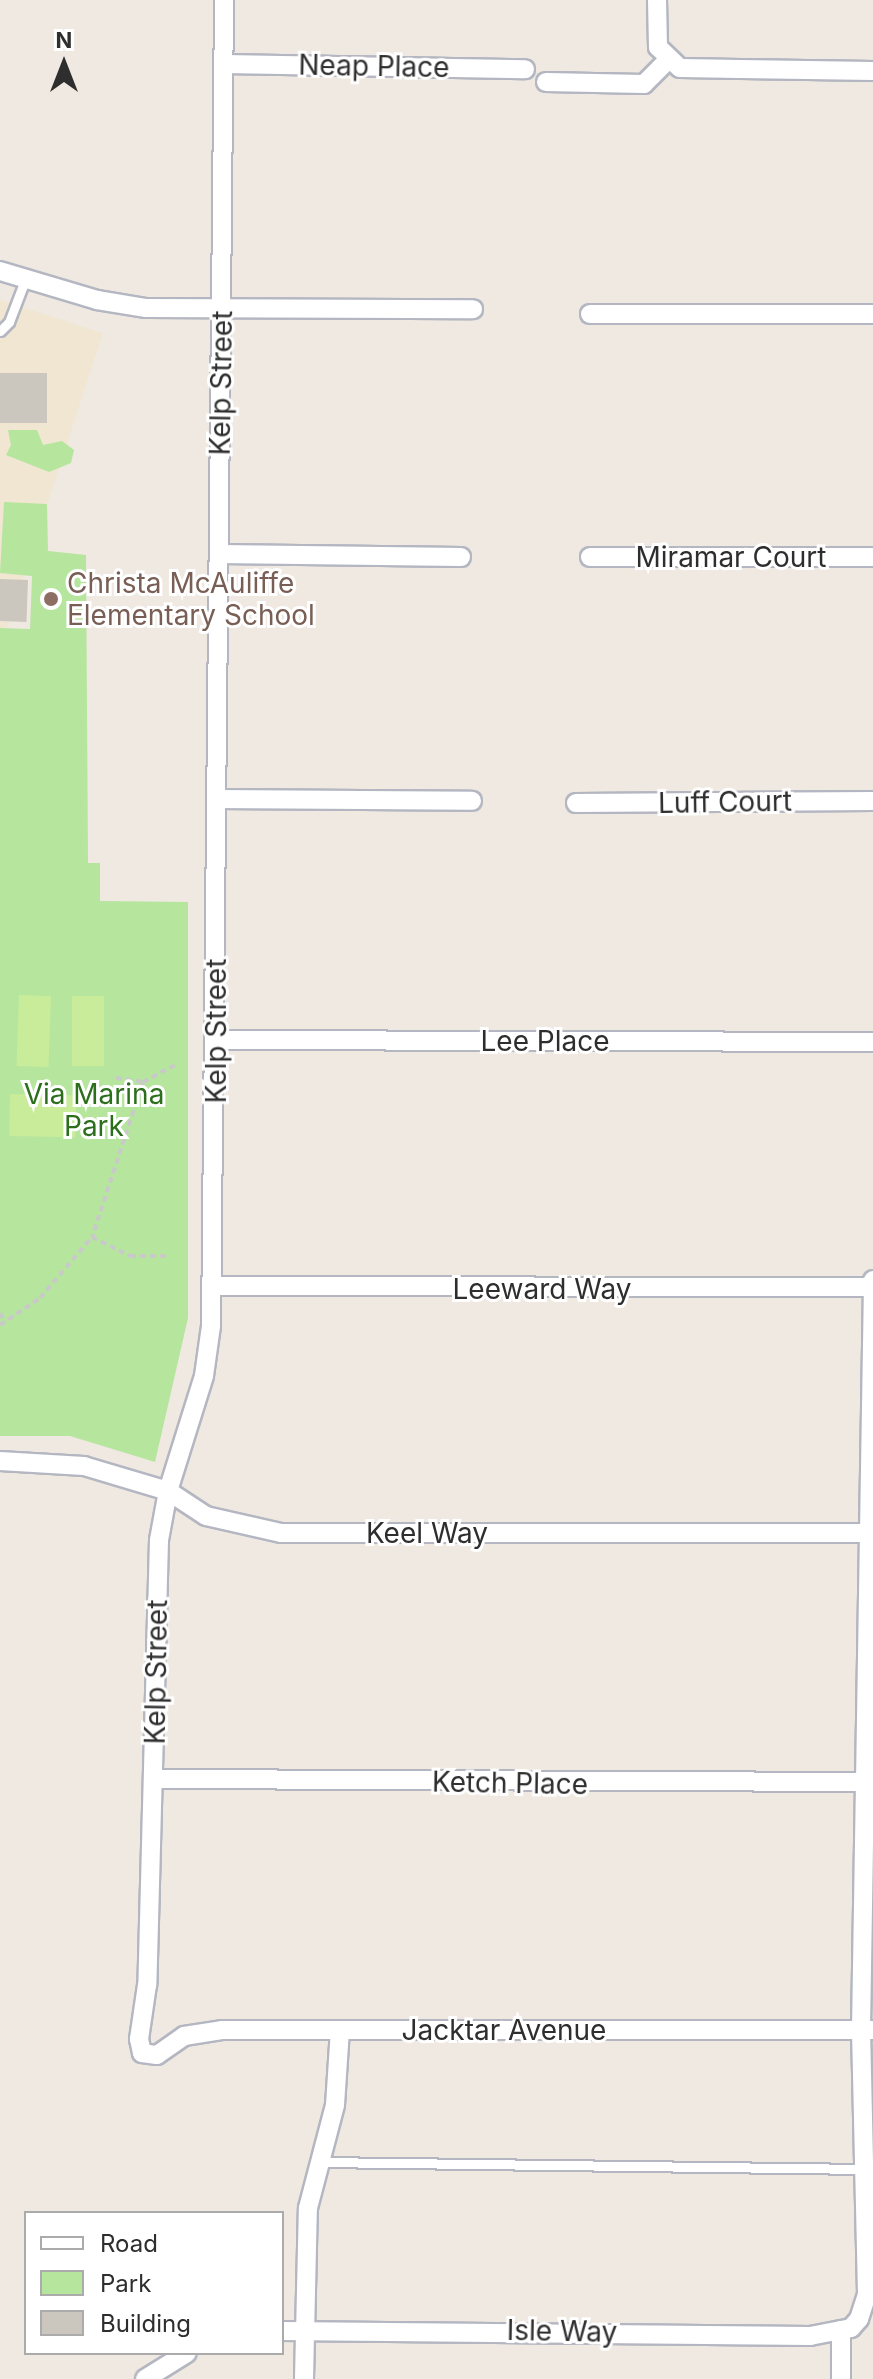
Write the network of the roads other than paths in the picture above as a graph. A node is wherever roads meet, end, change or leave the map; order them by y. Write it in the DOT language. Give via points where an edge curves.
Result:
graph roads {
  1 [pos="224,0"];
  2 [pos="657,0"];
  3 [pos="668,60"];
  4 [pos="224,64"];
  5 [pos="525,69"];
  6 [pos="873,71"];
  7 [pos="546,82"];
  8 [pos="0,271"];
  9 [pos="25,280"];
  10 [pos="473,309"];
  11 [pos="221,310"];
  12 [pos="590,314"];
  13 [pos="873,314"];
  14 [pos="1,331"];
  15 [pos="219,554"];
  16 [pos="461,557"];
  17 [pos="590,557"];
  18 [pos="873,557"];
  19 [pos="216,799"];
  20 [pos="472,801"];
  21 [pos="873,801"];
  22 [pos="576,803"];
  23 [pos="216,1040"];
  24 [pos="873,1042"];
  25 [pos="873,1280"];
  26 [pos="212,1286"];
  27 [pos="873,1287"];
  28 [pos="0,1461"];
  29 [pos="168,1491"];
  30 [pos="867,1533"];
  31 [pos="155,1779"];
  32 [pos="865,1782"];
  33 [pos="340,2030"];
  34 [pos="867,2030"];
  35 [pos="142,2053"];
  36 [pos="318,2162"];
  37 [pos="867,2169"];
  38 [pos="305,2329"];
  39 [pos="841,2330"];
  40 [pos="284,2331"];
  41 [pos="184,2355"];
  42 [pos="145,2379"];
  43 [pos="304,2379"];
  44 [pos="841,2379"];
  1 -- 4 [label="street, Kelp Street"];
  2 -- 3 [label="street" via="654,29"];
  3 -- 6 [label="street" via="680,68 702,70"];
  3 -- 7 [label="street" via="644,84"];
  4 -- 5 [label="street, Neap Place"];
  4 -- 11 [label="street, Kelp Street"];
  8 -- 9 [label="street"];
  9 -- 11 [label="street" via="97,300"];
  9 -- 14 [label="lane"];
  10 -- 11 [label="street"];
  11 -- 15 [label="street, Kelp Street"];
  12 -- 13 [label="street"];
  15 -- 16 [label="street"];
  15 -- 19 [label="street, Kelp Street"];
  17 -- 18 [label="street, Miramar Court"];
  19 -- 20 [label="street"];
  19 -- 23 [label="street, Kelp Street"];
  21 -- 22 [label="street, Luff Court"];
  23 -- 24 [label="street, Lee Place"];
  23 -- 26 [label="street, Kelp Street"];
  25 -- 27 [label="street"];
  26 -- 27 [label="street, Leeward Way"];
  26 -- 29 [label="street, Kelp Street" via="204,1376"];
  27 -- 30 [label="street"];
  28 -- 29 [label="street, Keel Way" via="84,1466"];
  29 -- 30 [label="street, Keel Way" via="206,1516 281,1533"];
  29 -- 31 [label="street, Kelp Street" via="157,1563"];
  30 -- 32 [label="street"];
  31 -- 32 [label="street, Ketch Place"];
  31 -- 35 [label="street, Kelp Street"];
  32 -- 34 [label="street"];
  33 -- 34 [label="street, Jacktar Avenue"];
  33 -- 35 [label="street, Jacktar Avenue" via="199,2031 157,2055"];
  33 -- 36 [label="street" via="335,2105"];
  34 -- 37 [label="street"];
  36 -- 37 [label="lane"];
  36 -- 38 [label="street" via="305,2245"];
  37 -- 39 [label="street" via="867,2294 859,2319"];
  38 -- 39 [label="street, Isle Way" via="810,2336"];
  38 -- 40 [label="street, Isle Way"];
  38 -- 43 [label="street"];
  39 -- 44 [label="street"];
  41 -- 42 [label="street"];
}
